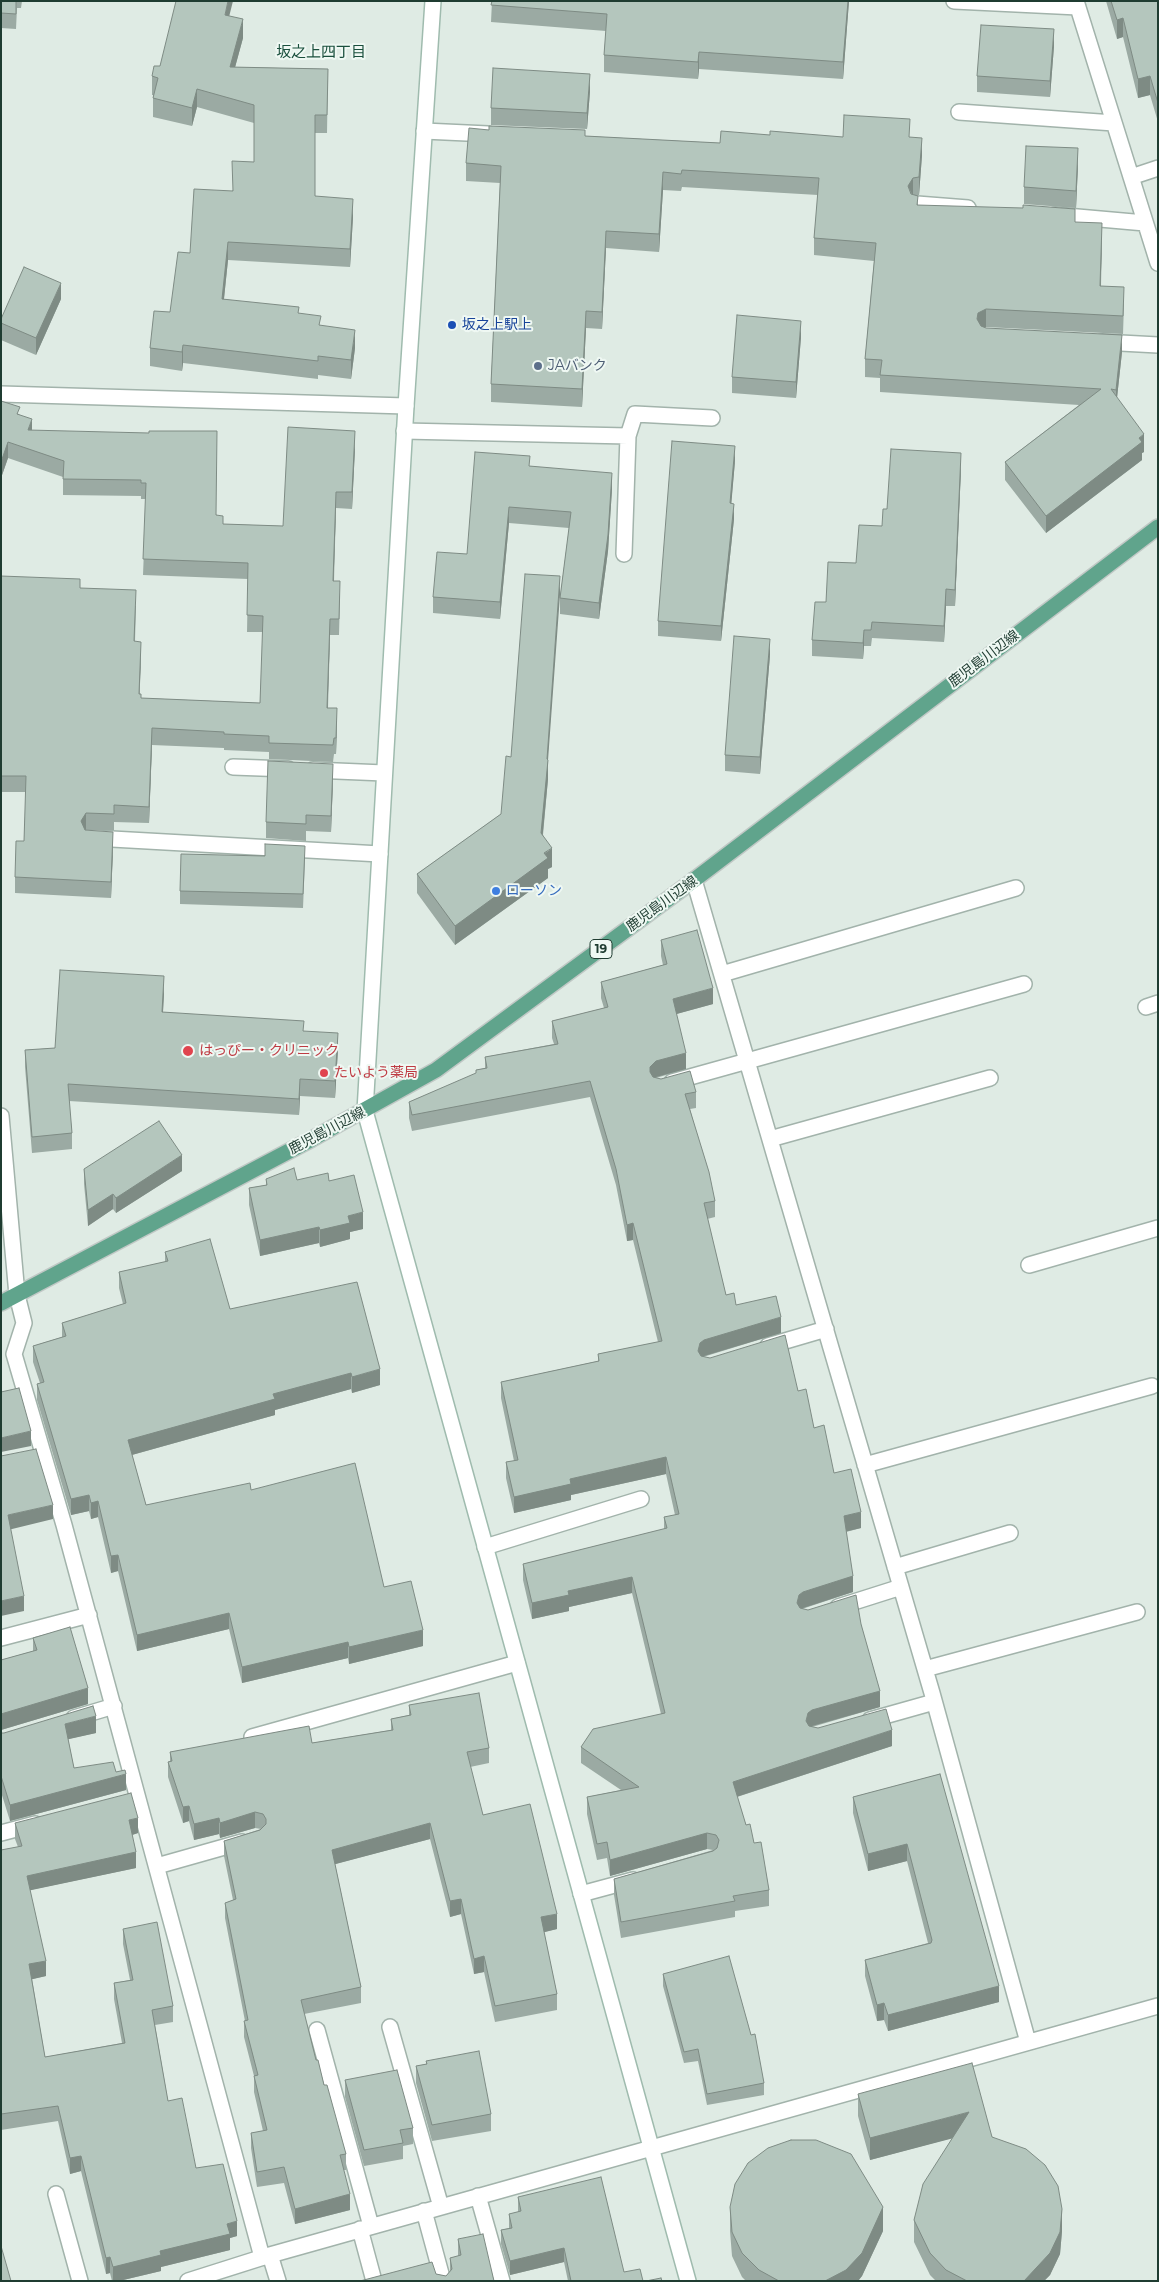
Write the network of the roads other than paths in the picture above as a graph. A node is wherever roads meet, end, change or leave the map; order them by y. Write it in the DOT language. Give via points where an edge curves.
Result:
graph roads {
  1 [pos="433,1"];
  2 [pos="954,1"];
  3 [pos="1077,4"];
  4 [pos="959,112"];
  5 [pos="1114,123"];
  6 [pos="424,131"];
  7 [pos="503,135"];
  8 [pos="1158,168"];
  9 [pos="1131,177"];
  10 [pos="917,204"];
  11 [pos="986,210"];
  12 [pos="1036,214"];
  13 [pos="1145,223"];
  14 [pos="1158,263"];
  15 [pos="1091,342"];
  16 [pos="1158,345"];
  17 [pos="1,394"];
  18 [pos="406,406"];
  19 [pos="712,418"];
  20 [pos="404,430"];
  21 [pos="628,436"];
  22 [pos="1158,527"];
  23 [pos="624,554"];
  24 [pos="233,767"];
  25 [pos="384,773"];
  26 [pos="90,838"];
  27 [pos="380,854"];
  28 [pos="694,880"];
  29 [pos="1016,888"];
  30 [pos="722,974"];
  31 [pos="1024,984"];
  32 [pos="747,1061"];
  33 [pos="990,1078"];
  34 [pos="659,1086"];
  35 [pos="365,1111"];
  36 [pos="1,1116"];
  37 [pos="770,1139"];
  38 [pos="1158,1228"];
  39 [pos="1029,1265"];
  40 [pos="18,1295"];
  41 [pos="1,1303"];
  42 [pos="826,1329"];
  43 [pos="753,1351"];
  44 [pos="1152,1386"];
  45 [pos="43,1452"];
  46 [pos="26,1456"];
  47 [pos="866,1465"];
  48 [pos="641,1499"];
  49 [pos="1010,1534"];
  50 [pos="485,1547"];
  51 [pos="896,1567"];
  52 [pos="901,1587"];
  53 [pos="825,1611"];
  54 [pos="1137,1612"];
  55 [pos="89,1616"];
  56 [pos="1,1638"];
  57 [pos="517,1663"];
  58 [pos="925,1669"];
  59 [pos="934,1702"];
  60 [pos="114,1706"];
  61 [pos="58,1723"];
  62 [pos="852,1725"];
  63 [pos="252,1737"];
  64 [pos="138,1797"];
  65 [pos="120,1802"];
  66 [pos="47,1821"];
  67 [pos="1,1833"];
  68 [pos="257,1837"];
  69 [pos="157,1866"];
  70 [pos="646,1876"];
  71 [pos="581,1894"];
  72 [pos="1158,2006"];
  73 [pos="390,2026"];
  74 [pos="317,2030"];
  75 [pos="1028,2042"];
  76 [pos="652,2148"];
  77 [pos="56,2194"];
  78 [pos="478,2196"];
  79 [pos="441,2207"];
  80 [pos="424,2211"];
  81 [pos="365,2228"];
  82 [pos="266,2256"];
  83 [pos="80,2281"];
  84 [pos="188,2281"];
  85 [pos="278,2281"];
  86 [pos="374,2281"];
  87 [pos="442,2281"];
  88 [pos="502,2281"];
  89 [pos="688,2281"];
  1 -- 6 [label="street"];
  2 -- 3 [label="street"];
  3 -- 5 [label="street"];
  4 -- 5 [label="street"];
  5 -- 9 [label="street"];
  6 -- 7 [label="street"];
  6 -- 18 [label="street"];
  8 -- 9 [label="street"];
  9 -- 13 [label="street"];
  10 -- 11 [label="street"];
  12 -- 13 [label="street"];
  13 -- 14 [label="street"];
  15 -- 16 [label="street"];
  17 -- 18 [label="street"];
  18 -- 20 [label="street"];
  19 -- 21 [label="street" via="635,414"];
  20 -- 21 [label="street"];
  20 -- 25 [label="street"];
  21 -- 23 [label="street"];
  22 -- 28 [label="main road, 鹿児島川辺線 / 19"];
  24 -- 25 [label="street"];
  25 -- 27 [label="street"];
  26 -- 27 [label="street"];
  27 -- 35 [label="street"];
  28 -- 30 [label="street"];
  28 -- 35 [label="main road, 鹿児島川辺線 / 19" via="436,1070"];
  29 -- 30 [label="street"];
  30 -- 32 [label="street"];
  31 -- 32 [label="street"];
  32 -- 34 [label="street"];
  32 -- 37 [label="street"];
  33 -- 37 [label="street"];
  35 -- 40 [label="main road, 鹿児島川辺線 / 19"];
  35 -- 50 [label="street"];
  36 -- 40 [label="street"];
  37 -- 42 [label="street"];
  38 -- 39 [label="street"];
  40 -- 41 [label="main road, 鹿児島川辺線 / 19"];
  40 -- 45 [label="street" via="24,1323 14,1354"];
  42 -- 43 [label="street"];
  42 -- 47 [label="street"];
  44 -- 47 [label="street"];
  45 -- 46 [label="street"];
  45 -- 55 [label="street"];
  47 -- 51 [label="street"];
  48 -- 50 [label="street"];
  49 -- 51 [label="street"];
  50 -- 57 [label="street"];
  51 -- 52 [label="street"];
  52 -- 53 [label="street"];
  52 -- 58 [label="street"];
  54 -- 58 [label="street"];
  55 -- 56 [label="street"];
  55 -- 60 [label="street"];
  57 -- 63 [label="street"];
  57 -- 71 [label="street"];
  58 -- 59 [label="street"];
  59 -- 62 [label="street"];
  59 -- 75 [label="street"];
  60 -- 61 [label="street"];
  60 -- 64 [label="street"];
  64 -- 65 [label="street"];
  64 -- 69 [label="street"];
  66 -- 67 [label="street"];
  68 -- 69 [label="street"];
  69 -- 82 [label="street"];
  70 -- 71 [label="street"];
  71 -- 76 [label="street"];
  72 -- 75 [label="street"];
  73 -- 79 [label="street"];
  74 -- 81 [label="street"];
  75 -- 76 [label="street"];
  76 -- 78 [label="street"];
  76 -- 89 [label="street"];
  77 -- 83 [label="street"];
  78 -- 79 [label="street"];
  78 -- 88 [label="street"];
  79 -- 80 [label="street"];
  80 -- 81 [label="street"];
  80 -- 87 [label="street"];
  81 -- 82 [label="street"];
  81 -- 86 [label="street"];
  82 -- 84 [label="street"];
  82 -- 85 [label="street"];
}
